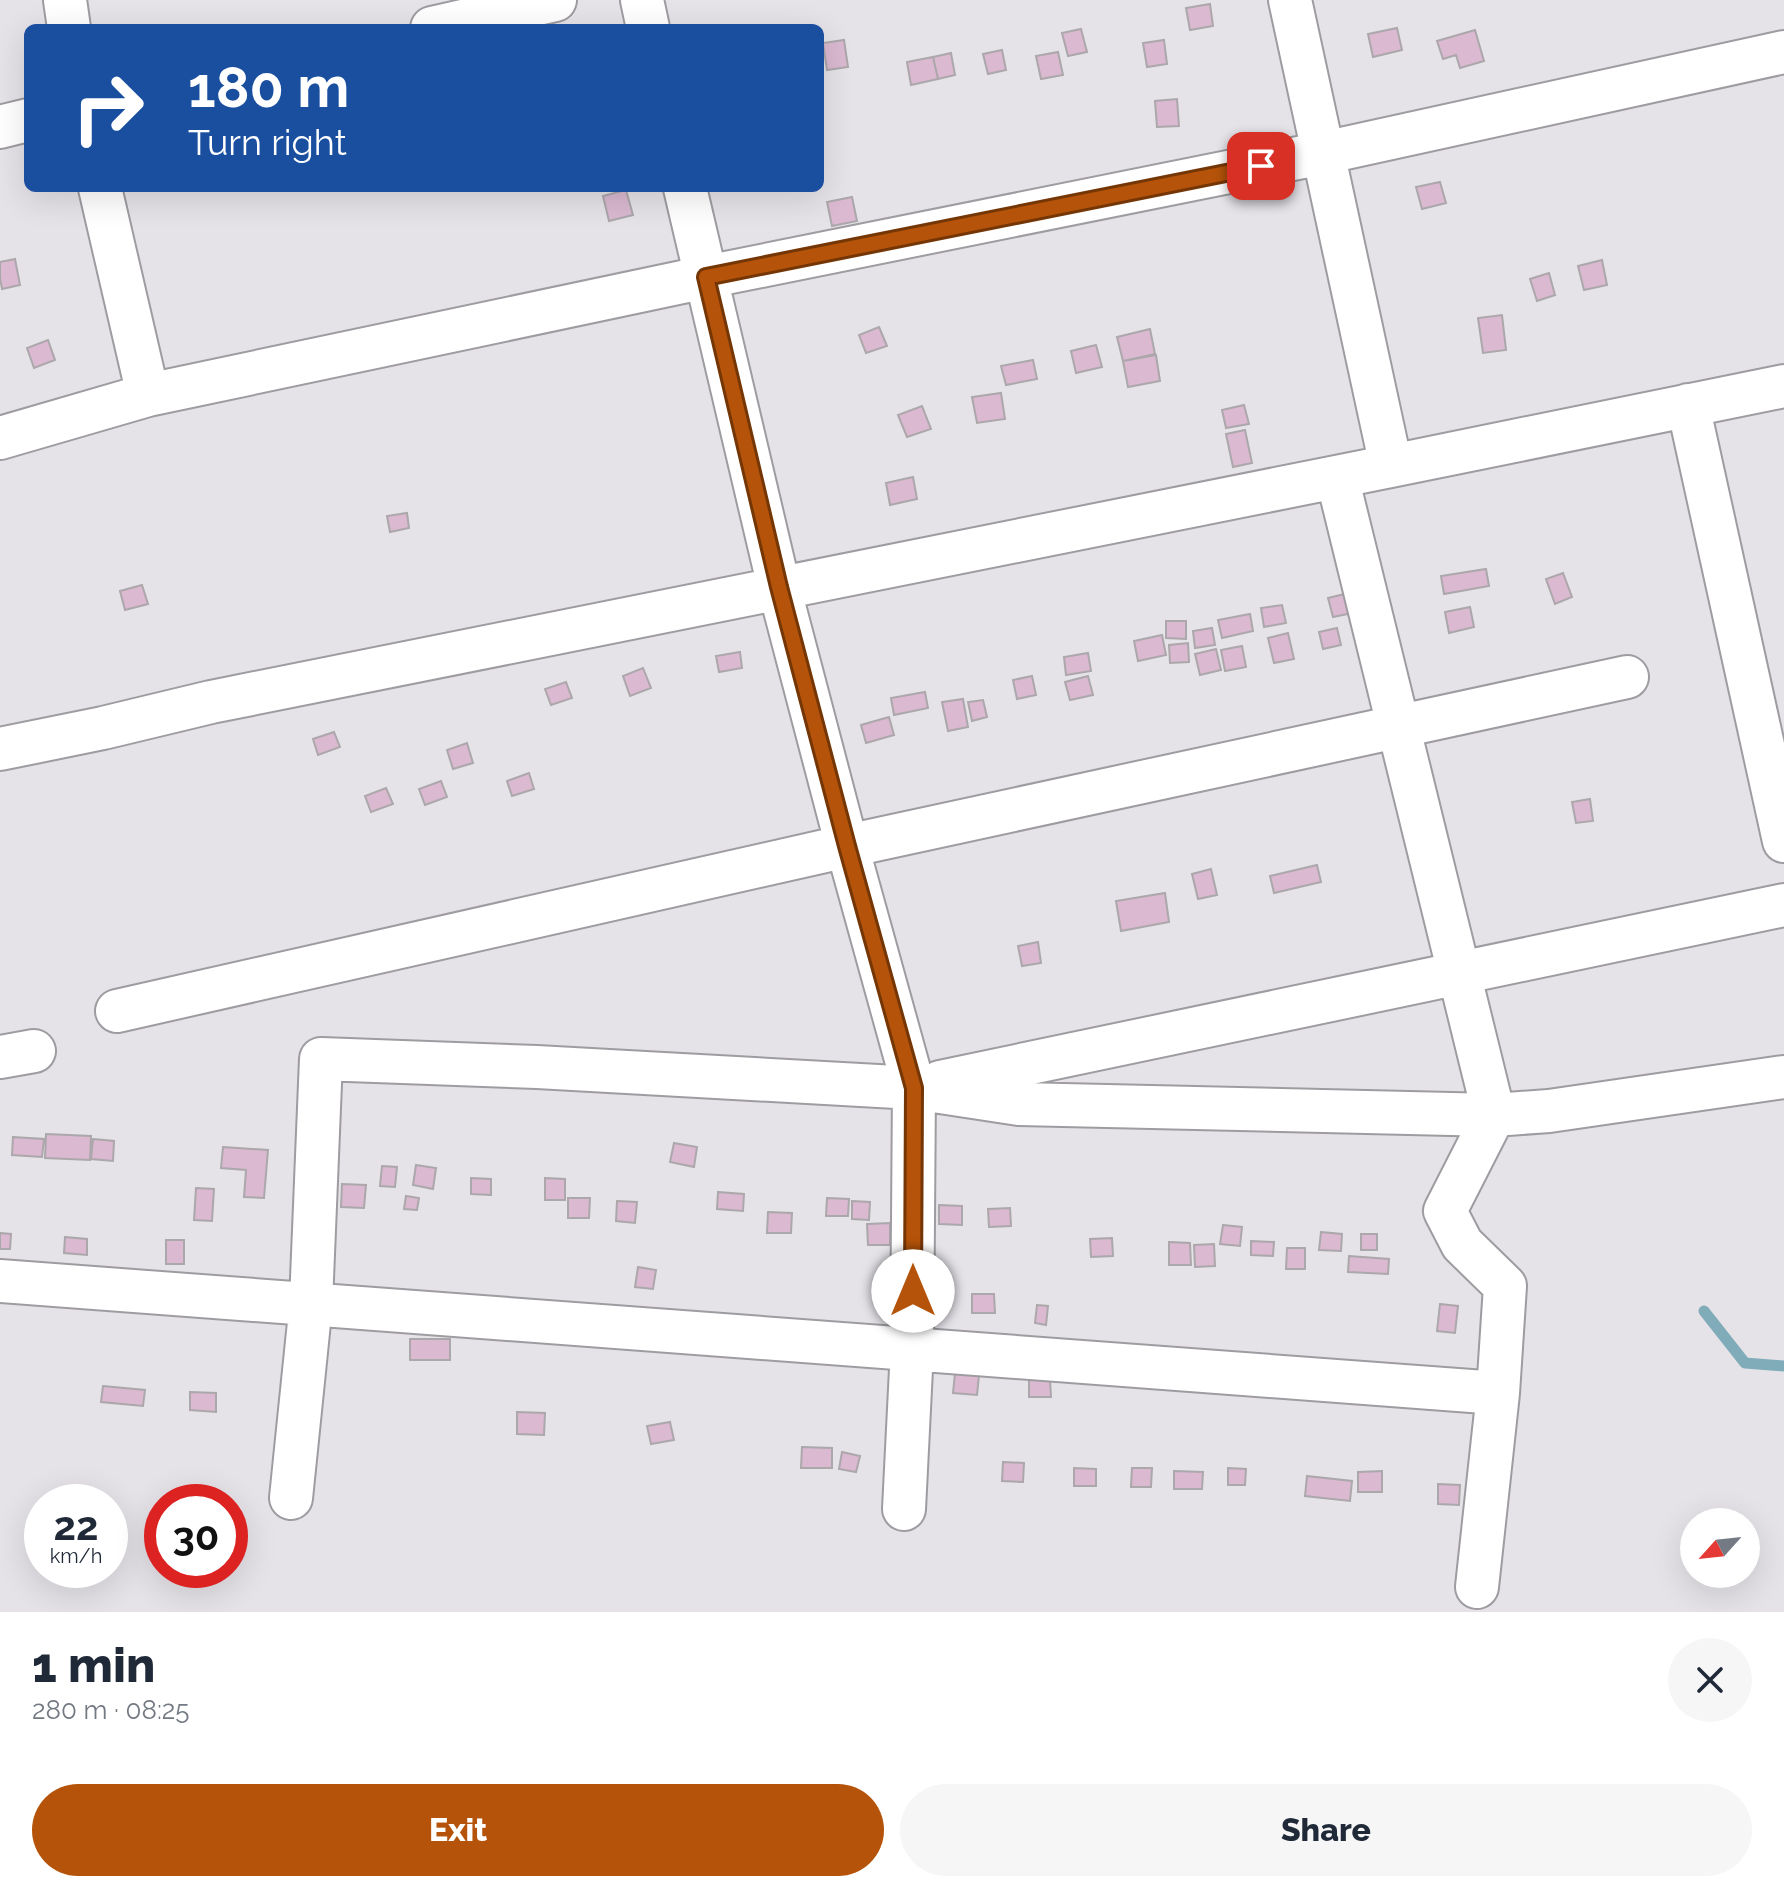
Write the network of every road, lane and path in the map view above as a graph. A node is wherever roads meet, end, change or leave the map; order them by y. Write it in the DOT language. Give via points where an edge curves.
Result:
graph roads {
  1 [pos="65,0"];
  2 [pos="555,0"];
  3 [pos="642,0"];
  4 [pos="1290,0"];
  5 [pos="68,24"];
  6 [pos="450,24"];
  7 [pos="647,24"];
  8 [pos="1784,52"];
  9 [pos="24,121"];
  10 [pos="0,127"];
  11 [pos="1323,153"];
  12 [pos="101,192"];
  13 [pos="686,192"];
  14 [pos="706,277"];
  15 [pos="1784,386"];
  16 [pos="148,395"];
  17 [pos="1688,405"];
  18 [pos="0,438"];
  19 [pos="1391,466"];
  20 [pos="1337,477"];
  21 [pos="779,587"];
  22 [pos="1627,677"];
  23 [pos="1398,726"];
  24 [pos="0,749"];
  25 [pos="1784,841"];
  26 [pos="847,846"];
  27 [pos="1784,905"];
  28 [pos="1459,973"];
  29 [pos="117,1011"];
  30 [pos="1784,1077"];
  31 [pos="914,1088"];
  32 [pos="1494,1115"];
  33 [pos="0,1281"];
  34 [pos="311,1303"];
  35 [pos="912,1349"];
  36 [pos="1498,1393"];
  37 [pos="291,1498"];
  38 [pos="904,1509"];
  39 [pos="1477,1587"];
  1 -- 5 [label="street"];
  2 -- 6 [label="street"];
  3 -- 7 [label="street"];
  4 -- 11 [label="street"];
  8 -- 11 [label="street"];
  9 -- 10 [label="street"];
  11 -- 14 [label="street"];
  11 -- 19 [label="street"];
  12 -- 16 [label="street"];
  13 -- 14 [label="street"];
  14 -- 16 [label="street"];
  14 -- 21 [label="street"];
  15 -- 17 [label="street"];
  16 -- 18 [label="street"];
  17 -- 19 [label="street"];
  17 -- 25 [label="street"];
  19 -- 20 [label="street"];
  20 -- 21 [label="street"];
  20 -- 23 [label="street"];
  21 -- 24 [label="street"];
  21 -- 26 [label="street"];
  22 -- 23 [label="street"];
  23 -- 26 [label="street"];
  23 -- 28 [label="street"];
  26 -- 29 [label="street"];
  26 -- 31 [label="street"];
  27 -- 28 [label="street"];
  28 -- 31 [label="street"];
  28 -- 32 [label="street"];
  30 -- 32 [label="street"];
  31 -- 32 [label="street" via="1019,1104"];
  31 -- 34 [label="street" via="321,1059"];
  31 -- 35 [label="street"];
  32 -- 36 [label="street" via="1445,1211 1462,1244 1505,1286"];
  33 -- 34 [label="street"];
  34 -- 35 [label="street"];
  34 -- 37 [label="street"];
  35 -- 36 [label="street"];
  35 -- 38 [label="street"];
  36 -- 39 [label="street"];
}
